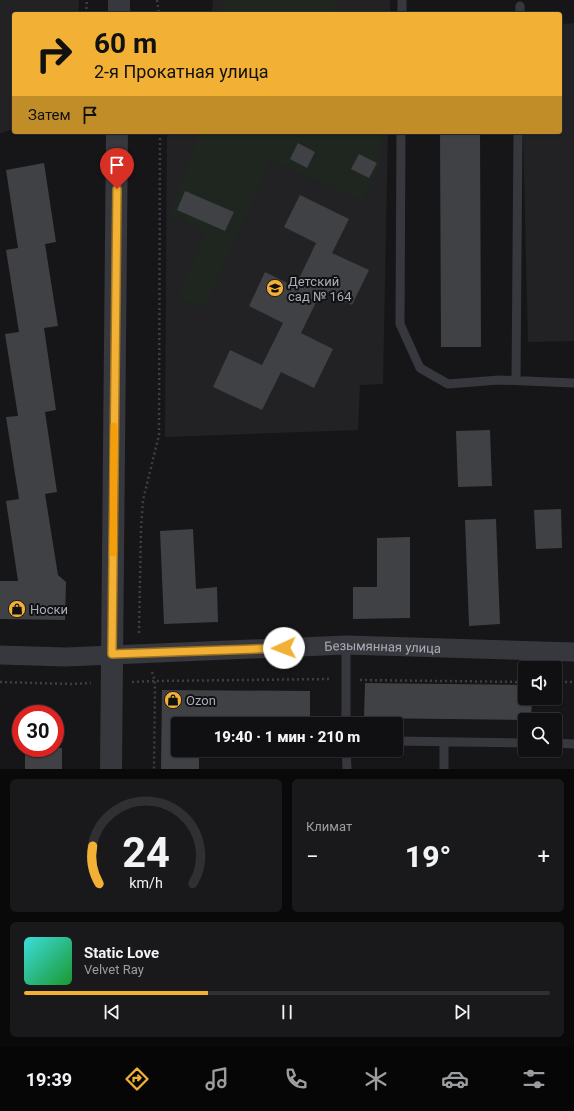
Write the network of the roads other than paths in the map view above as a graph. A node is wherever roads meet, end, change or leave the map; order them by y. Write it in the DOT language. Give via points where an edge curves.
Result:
graph roads {
  1 [pos="119,0"];
  2 [pos="402,0"];
  3 [pos="119,12"];
  4 [pos="402,12"];
  5 [pos="117,134"];
  6 [pos="401,134"];
  7 [pos="518,134"];
  8 [pos="516,380"];
  9 [pos="574,383"];
  10 [pos="346,645"];
  11 [pos="574,652"];
  12 [pos="112,654"];
  13 [pos="0,655"];
  14 [pos="346,717"];
  15 [pos="403,742"];
  16 [pos="444,742"];
  17 [pos="518,743"];
  18 [pos="562,743"];
  19 [pos="574,744"];
  20 [pos="346,757"];
  21 [pos="111,769"];
  22 [pos="347,769"];
  23 [pos="444,769"];
  1 -- 3 [label="street"];
  2 -- 4 [label="lane"];
  5 -- 12 [label="street"];
  6 -- 8 [label="lane" via="400,324 420,368 448,384"];
  7 -- 8 [label="lane"];
  8 -- 9 [label="lane"];
  10 -- 11 [label="street, Безымянная улица"];
  10 -- 12 [label="street, Безымянная улица"];
  10 -- 14 [label="lane"];
  12 -- 13 [label="street, Безымянная улица" via="66,657"];
  12 -- 21 [label="street"];
  15 -- 16 [label="lane"];
  16 -- 17 [label="lane"];
  16 -- 23 [label="lane"];
  18 -- 19 [label="lane"];
  20 -- 22 [label="lane"];
}
